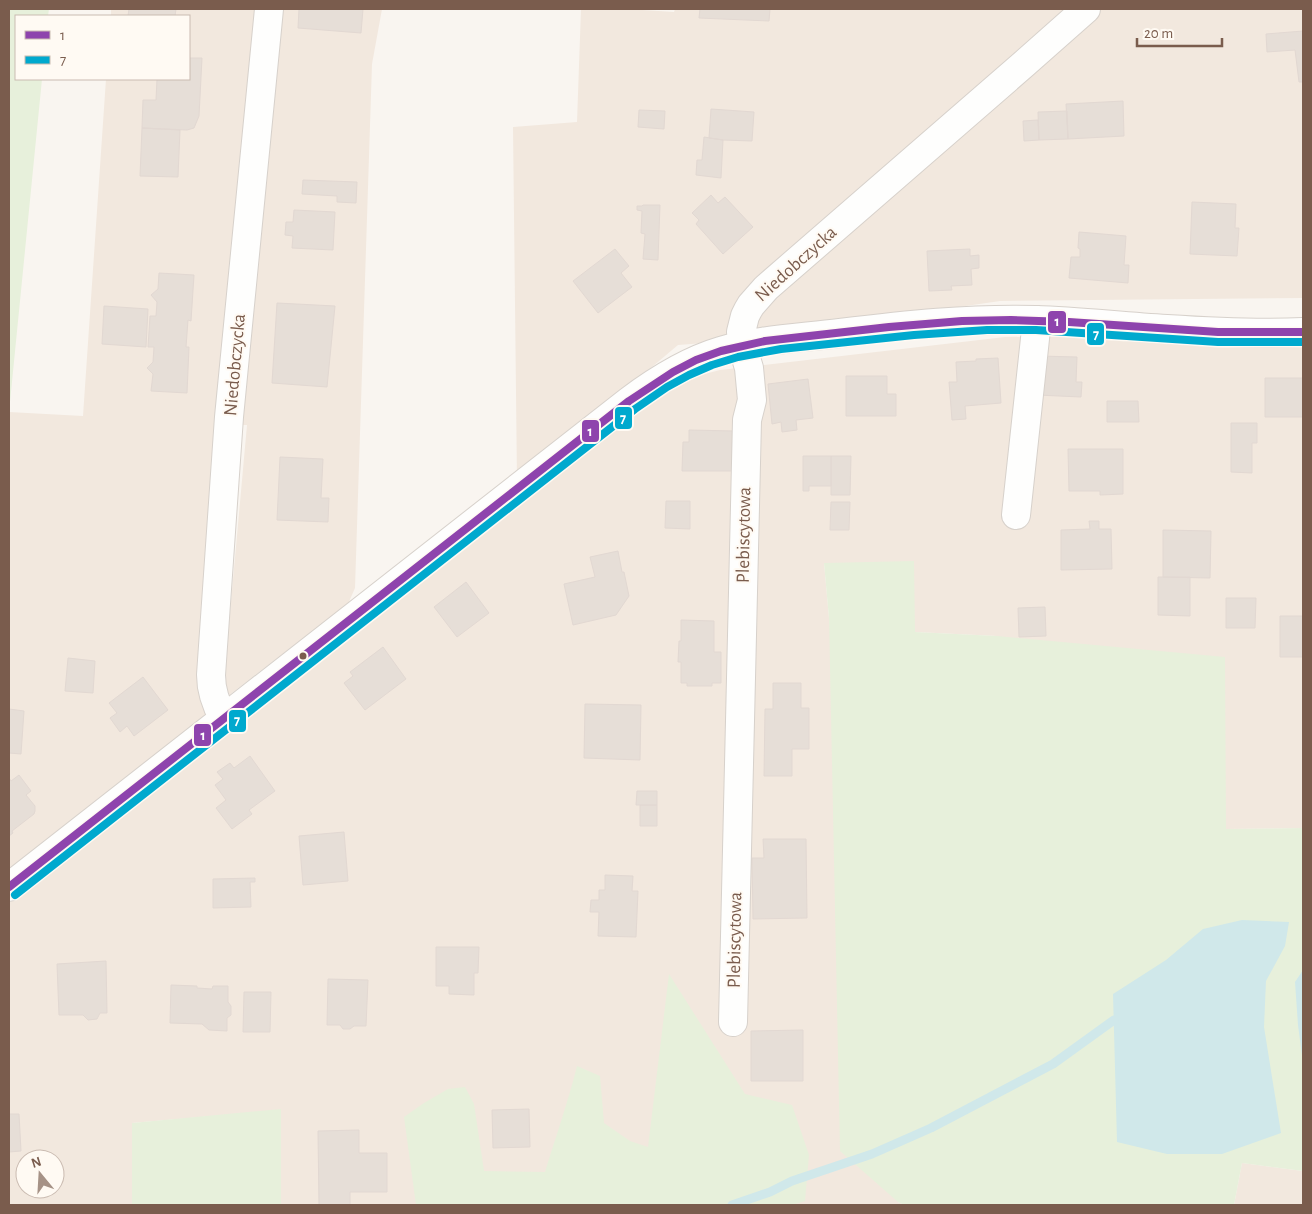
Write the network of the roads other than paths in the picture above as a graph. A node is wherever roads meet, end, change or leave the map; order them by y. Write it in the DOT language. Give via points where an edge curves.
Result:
graph roads {
  1 [pos="269,9"];
  2 [pos="1086,9"];
  3 [pos="1037,320"];
  4 [pos="1303,332"];
  5 [pos="742,345"];
  6 [pos="1016,515"];
  7 [pos="224,718"];
  8 [pos="9,888"];
  9 [pos="733,1022"];
  1 -- 7 [label="street, Niedobczycka" via="230,417 211,675 215,701"];
  2 -- 5 [label="street, Niedobczycka" via="766,288 745,316"];
  3 -- 4 [label="street" via="1167,329"];
  3 -- 5 [label="street" via="923,324"];
  3 -- 6 [label="street"];
  5 -- 7 [label="street" via="703,357 648,387"];
  5 -- 9 [label="street, Plebiscytowa" via="750,368 752,400 747,420"];
  7 -- 8 [label="street"];
}
